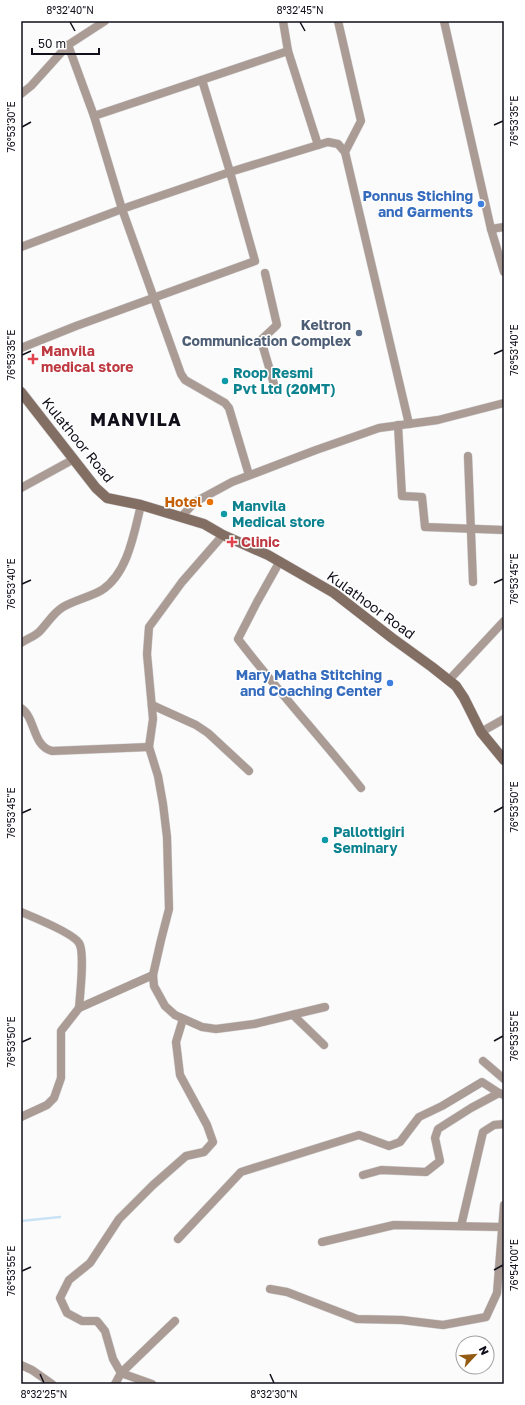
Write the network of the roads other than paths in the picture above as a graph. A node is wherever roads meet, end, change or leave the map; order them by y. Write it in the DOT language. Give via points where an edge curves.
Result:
graph roads {
  1 [pos="105,21"];
  2 [pos="283,21"];
  3 [pos="338,21"];
  4 [pos="444,21"];
  5 [pos="68,45"];
  6 [pos="288,51"];
  7 [pos="202,80"];
  8 [pos="21,94"];
  9 [pos="94,116"];
  10 [pos="318,145"];
  11 [pos="345,152"];
  12 [pos="230,172"];
  13 [pos="122,209"];
  14 [pos="504,227"];
  15 [pos="492,229"];
  16 [pos="21,247"];
  17 [pos="504,272"];
  18 [pos="265,273"];
  19 [pos="154,298"];
  20 [pos="21,348"];
  21 [pos="276,391"];
  22 [pos="21,392"];
  23 [pos="504,403"];
  24 [pos="409,424"];
  25 [pos="398,425"];
  26 [pos="468,456"];
  27 [pos="74,459"];
  28 [pos="249,475"];
  29 [pos="21,488"];
  30 [pos="141,505"];
  31 [pos="181,517"];
  32 [pos="471,529"];
  33 [pos="504,530"];
  34 [pos="223,535"];
  35 [pos="280,562"];
  36 [pos="473,582"];
  37 [pos="504,621"];
  38 [pos="21,642"];
  39 [pos="449,680"];
  40 [pos="21,708"];
  41 [pos="154,709"];
  42 [pos="504,719"];
  43 [pos="481,732"];
  44 [pos="148,747"];
  45 [pos="504,760"];
  46 [pos="249,771"];
  47 [pos="361,788"];
  48 [pos="21,912"];
  49 [pos="153,975"];
  50 [pos="325,1007"];
  51 [pos="79,1008"];
  52 [pos="293,1015"];
  53 [pos="182,1019"];
  54 [pos="324,1045"];
  55 [pos="483,1061"];
  56 [pos="504,1079"];
  57 [pos="501,1094"];
  58 [pos="21,1117"];
  59 [pos="504,1124"];
  60 [pos="362,1175"];
  61 [pos="504,1205"];
  62 [pos="461,1226"];
  63 [pos="502,1227"];
  64 [pos="178,1239"];
  65 [pos="322,1242"];
  66 [pos="270,1289"];
  67 [pos="175,1321"];
  68 [pos="21,1365"];
  69 [pos="120,1373"];
  70 [pos="52,1384"];
  71 [pos="115,1384"];
  72 [pos="152,1384"];
  1 -- 5 [label="street"];
  2 -- 6 [label="street"];
  3 -- 11 [label="street" via="361,121"];
  4 -- 15 [label="street"];
  5 -- 8 [label="street"];
  5 -- 9 [label="street"];
  6 -- 7 [label="street"];
  6 -- 10 [label="street"];
  7 -- 9 [label="street"];
  7 -- 12 [label="street"];
  9 -- 13 [label="street"];
  10 -- 11 [label="street" via="328,142 338,144"];
  10 -- 12 [label="street"];
  11 -- 24 [label="street"];
  12 -- 13 [label="street"];
  12 -- 19 [label="street" via="255,261"];
  13 -- 16 [label="street"];
  13 -- 19 [label="street"];
  14 -- 15 [label="street"];
  15 -- 17 [label="street"];
  18 -- 21 [label="street" via="277,325 260,340"];
  19 -- 20 [label="street"];
  19 -- 28 [label="street" via="185,380 225,403 229,408"];
  22 -- 27 [label="main road, Kulathoor Road"];
  23 -- 24 [label="street" via="438,420"];
  24 -- 25 [label="street"];
  25 -- 28 [label="street" via="379,428"];
  25 -- 32 [label="street" via="402,496 422,497 424,527"];
  26 -- 32 [label="street"];
  27 -- 29 [label="street"];
  27 -- 30 [label="main road, Kulathoor Road" via="107,498"];
  28 -- 31 [label="street" via="211,492"];
  30 -- 31 [label="main road, Kulathoor Road"];
  30 -- 38 [label="street" via="132,544 110,584 63,607 38,633"];
  31 -- 34 [label="main road, Kulathoor Road" via="204,524"];
  32 -- 33 [label="street"];
  32 -- 36 [label="street"];
  34 -- 35 [label="main road, Kulathoor Road"];
  34 -- 41 [label="street" via="182,582 149,627 147,654"];
  35 -- 39 [label="main road, Kulathoor Road" via="334,593"];
  35 -- 47 [label="street" via="238,639"];
  37 -- 39 [label="street"];
  39 -- 43 [label="main road, Kulathoor Road" via="464,698"];
  40 -- 44 [label="street" via="26,711 39,741 47,750"];
  41 -- 44 [label="street"];
  41 -- 46 [label="street" via="196,725"];
  42 -- 43 [label="street"];
  43 -- 45 [label="main road, Kulathoor Road"];
  44 -- 49 [label="street" via="164,804 169,909"];
  48 -- 51 [label="street" via="69,935 78,942 81,947"];
  49 -- 51 [label="street"];
  49 -- 53 [label="street" via="154,986 165,1006"];
  50 -- 52 [label="street"];
  51 -- 58 [label="street" via="61,1031 61,1078 54,1098 47,1105"];
  52 -- 53 [label="street" via="216,1029 202,1027"];
  52 -- 54 [label="street"];
  53 -- 69 [label="street" via="176,1042 180,1075 207,1125 213,1142 204,1152 186,1156 119,1219 90,1263 69,1280 60,1298 67,1313 82,1321 97,1322 105,1331 112,1359"];
  55 -- 56 [label="street"];
  57 -- 60 [label="street" via="438,1128 435,1138 440,1161 426,1172 381,1170"];
  57 -- 64 [label="street" via="482,1082 419,1117 400,1142 389,1146 359,1135 241,1172"];
  59 -- 62 [label="street" via="483,1132"];
  61 -- 63 [label="street"];
  62 -- 63 [label="street"];
  62 -- 65 [label="street" via="394,1225"];
  63 -- 66 [label="street" via="497,1293 486,1317 443,1325 402,1320 358,1320 287,1292"];
  67 -- 69 [label="street"];
  68 -- 70 [label="street"];
  69 -- 71 [label="street"];
  69 -- 72 [label="street"];
}
